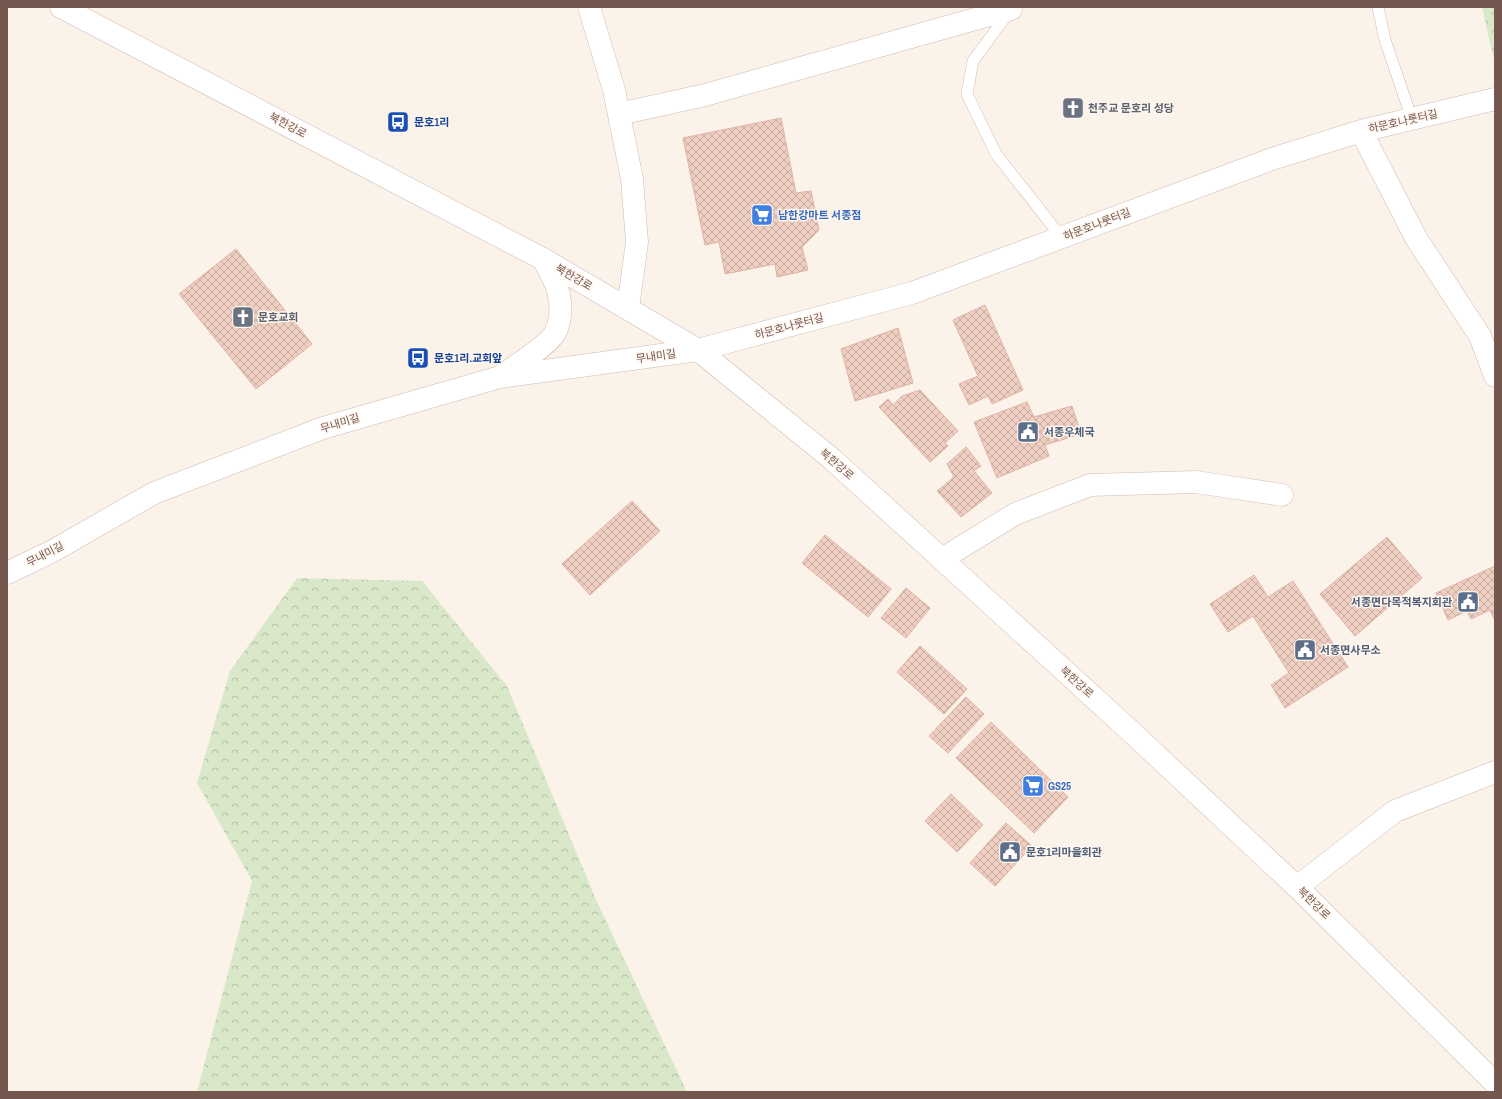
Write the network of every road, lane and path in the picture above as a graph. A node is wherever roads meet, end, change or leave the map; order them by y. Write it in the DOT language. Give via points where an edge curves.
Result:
graph roads {
  1 [pos="61,7"];
  2 [pos="589,7"];
  3 [pos="1378,7"];
  4 [pos="1012,8"];
  5 [pos="1495,98"];
  6 [pos="619,114"];
  7 [pos="1412,119"];
  8 [pos="1361,131"];
  9 [pos="1062,238"];
  10 [pos="543,258"];
  11 [pos="628,308"];
  12 [pos="698,350"];
  13 [pos="1495,376"];
  14 [pos="500,377"];
  15 [pos="1282,495"];
  16 [pos="942,559"];
  17 [pos="7,573"];
  18 [pos="1495,772"];
  19 [pos="1297,887"];
  20 [pos="1495,1083"];
  1 -- 10 [label="street, 북한강로"];
  2 -- 6 [label="street"];
  3 -- 7 [label="lane" via="1385,40"];
  4 -- 6 [label="street" via="705,95"];
  4 -- 9 [label="lane" via="973,61 967,94 996,154"];
  5 -- 7 [label="street, 하문호나룻터길"];
  6 -- 11 [label="street" via="632,179 637,242"];
  7 -- 8 [label="street, 하문호나룻터길"];
  8 -- 9 [label="street, 하문호나룻터길" via="1272,159"];
  8 -- 13 [label="street" via="1416,238 1480,336"];
  9 -- 12 [label="street, 하문호나룻터길" via="912,293"];
  10 -- 11 [label="street, 북한강로"];
  10 -- 14 [label="street" via="556,282 562,304 556,332 532,355"];
  11 -- 12 [label="street, 북한강로"];
  12 -- 14 [label="street, 무내미길"];
  12 -- 16 [label="street, 북한강로" via="832,459"];
  14 -- 17 [label="street, 무내미길" via="323,428 154,493 51,552"];
  15 -- 16 [label="street" via="1196,482 1090,485 1015,514"];
  16 -- 19 [label="street, 북한강로"];
  18 -- 19 [label="street" via="1395,811"];
  19 -- 20 [label="street, 북한강로"];
}
